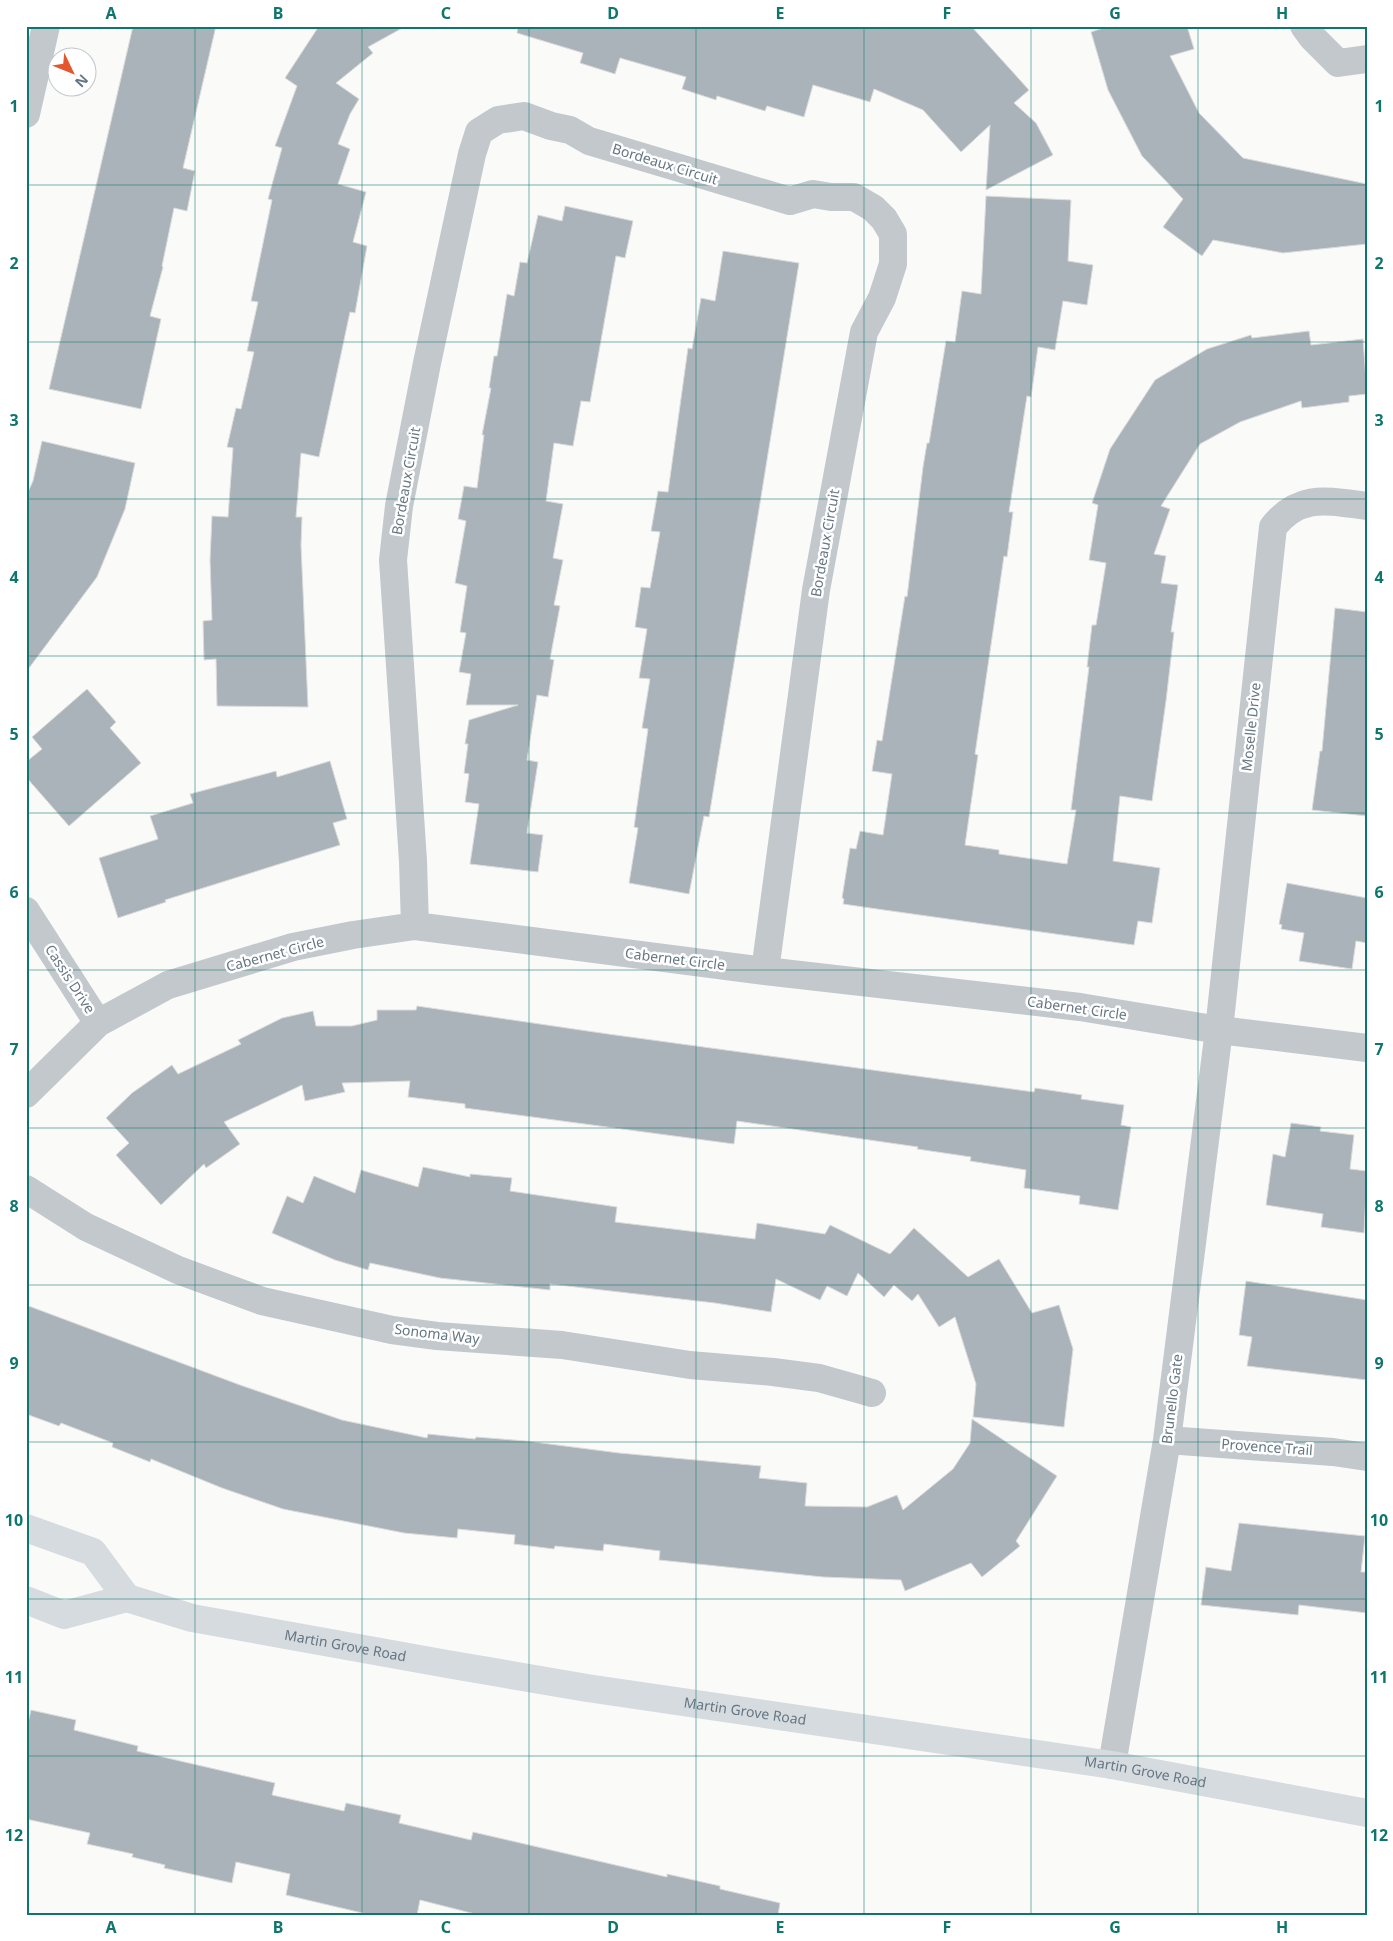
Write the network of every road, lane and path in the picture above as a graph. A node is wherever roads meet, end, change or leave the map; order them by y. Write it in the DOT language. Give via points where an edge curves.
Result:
graph roads {
  1 [pos="46,26"];
  2 [pos="1304,26"];
  3 [pos="1367,59"];
  4 [pos="26,114"];
  5 [pos="1367,506"];
  6 [pos="26,911"];
  7 [pos="415,926"];
  8 [pos="765,971"];
  9 [pos="98,1022"];
  10 [pos="1219,1030"];
  11 [pos="1367,1048"];
  12 [pos="26,1094"];
  13 [pos="26,1189"];
  14 [pos="872,1392"];
  15 [pos="1167,1440"];
  16 [pos="1367,1457"];
  17 [pos="26,1528"];
  18 [pos="127,1598"];
  19 [pos="26,1600"];
  20 [pos="1112,1766"];
  21 [pos="1367,1813"];
  1 -- 4 [label="street"];
  2 -- 3 [label="street" via="1338,63"];
  5 -- 10 [label="street, Moselle Drive" via="1311,501 1283,513 1272,527"];
  6 -- 9 [label="street, Cassis Drive"];
  7 -- 8 [label="street, Cabernet Circle"];
  7 -- 8 [label="street, Bordeaux Circuit" via="392,560 399,506 474,147 479,132 498,120 524,116 570,130 589,141 790,201 812,194 854,197 873,208 893,234 893,264 882,298 864,332 816,590"];
  7 -- 9 [label="street, Cabernet Circle" via="294,946 207,972 168,985"];
  8 -- 10 [label="street, Cabernet Circle" via="1080,1007"];
  9 -- 12 [label="street, Cabernet Circle"];
  10 -- 11 [label="street, Cabernet Circle"];
  10 -- 15 [label="street, Brunello Gate"];
  13 -- 14 [label="street, Sonoma Way" via="86,1228 178,1270 262,1300 401,1331 562,1345 690,1366 773,1372 819,1378"];
  15 -- 16 [label="street, Provence Trail"];
  15 -- 20 [label="street, Brunello Gate"];
  17 -- 18 [label="main road" via="93,1552"];
  18 -- 19 [label="main road" via="64,1615"];
  18 -- 20 [label="main road, Martin Grove Road" via="192,1618 456,1666"];
  20 -- 21 [label="main road, Martin Grove Road"];
}
